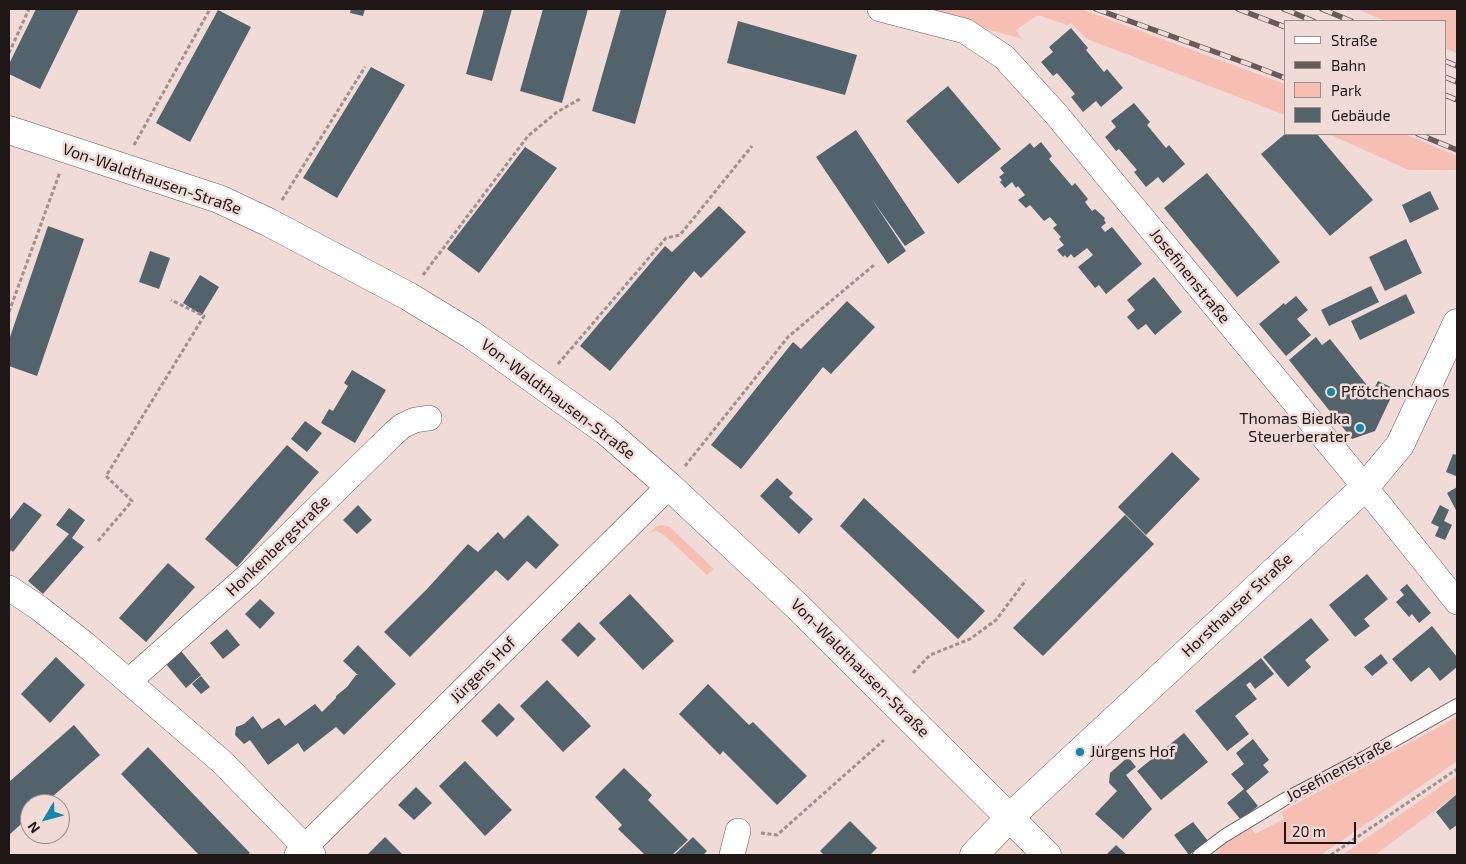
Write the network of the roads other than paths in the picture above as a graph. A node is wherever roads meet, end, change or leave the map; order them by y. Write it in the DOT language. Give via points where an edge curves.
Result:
graph roads {
  1 [pos="880,9"];
  2 [pos="9,130"];
  3 [pos="1457,323"];
  4 [pos="429,418"];
  5 [pos="669,486"];
  6 [pos="1365,487"];
  7 [pos="9,588"];
  8 [pos="1457,602"];
  9 [pos="129,681"];
  10 [pos="1457,705"];
  11 [pos="1010,818"];
  12 [pos="738,831"];
  13 [pos="305,852"];
  14 [pos="732,855"];
  15 [pos="974,855"];
  16 [pos="1048,855"];
  17 [pos="1199,855"];
  1 -- 6 [label="street, Josefinenstraße" via="965,31 1004,57 1062,121"];
  2 -- 5 [label="street, Von-Waldthausen-Straße" via="219,198 408,296 472,335 606,431"];
  3 -- 6 [label="street, Horsthauser Straße" via="1400,445"];
  4 -- 9 [label="street, Honkenbergstraße" via="415,420 392,434 250,574"];
  5 -- 11 [label="street, Von-Waldthausen-Straße" via="797,606"];
  5 -- 13 [label="street, Jürgens Hof"];
  6 -- 8 [label="street, Josefinenstraße"];
  6 -- 11 [label="street, Horsthauser Straße"];
  7 -- 9 [label="street" via="39,608"];
  9 -- 13 [label="street" via="222,762"];
  10 -- 17 [label="lane, Josefinenstraße" via="1286,799"];
  11 -- 15 [label="street, Horsthauser Straße"];
  11 -- 16 [label="street, Von-Waldthausen-Straße"];
  12 -- 14 [label="street"];
}
